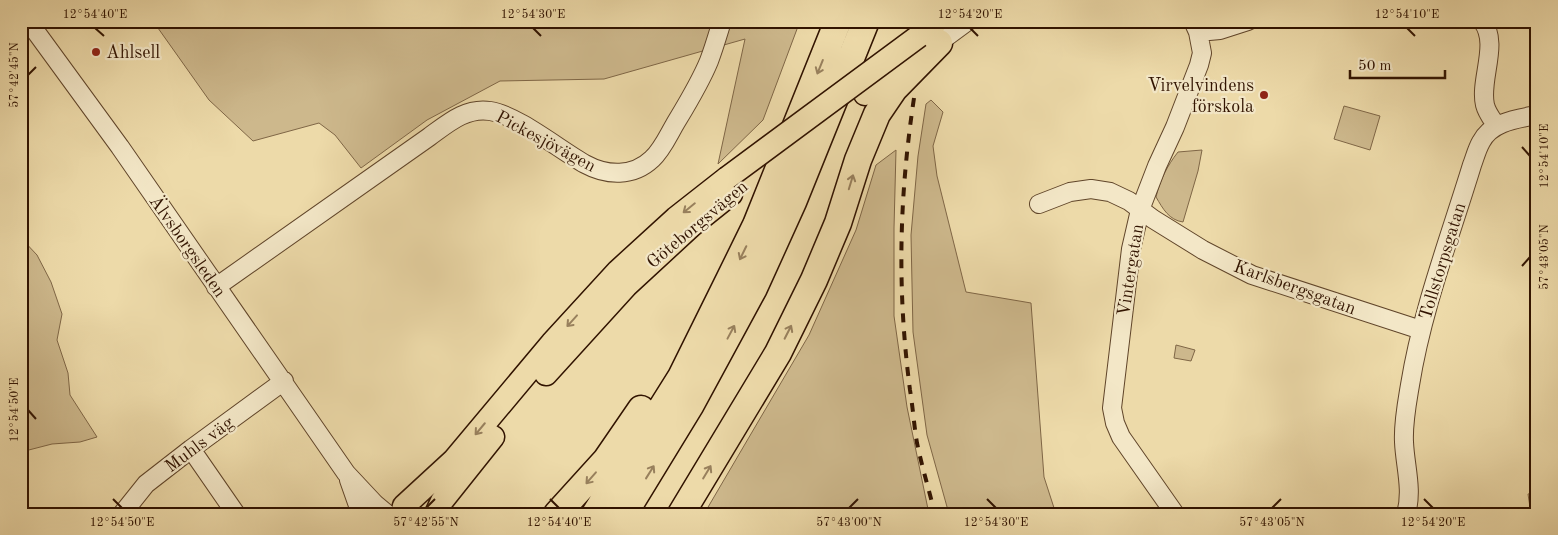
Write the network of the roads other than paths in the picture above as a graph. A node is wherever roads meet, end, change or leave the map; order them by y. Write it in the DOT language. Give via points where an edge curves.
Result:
graph roads {
  1 [pos="28,21"];
  2 [pos="722,21"];
  3 [pos="838,21"];
  4 [pos="866,21"];
  5 [pos="968,21"];
  6 [pos="1248,21"];
  7 [pos="1482,21"];
  8 [pos="1196,27"];
  9 [pos="930,34"];
  10 [pos="1537,115"];
  11 [pos="1496,125"];
  12 [pos="729,186"];
  13 [pos="1039,204"];
  14 [pos="1140,210"];
  15 [pos="730,280"];
  16 [pos="216,288"];
  17 [pos="1421,330"];
  18 [pos="284,381"];
  19 [pos="192,449"];
  20 [pos="460,465"];
  21 [pos="346,473"];
  22 [pos="122,514"];
  23 [pos="236,514"];
  24 [pos="361,514"];
  25 [pos="387,514"];
  26 [pos="402,514"];
  27 [pos="414,514"];
  28 [pos="436,514"];
  29 [pos="448,514"];
  30 [pos="557,514"];
  31 [pos="595,514"];
  32 [pos="624,514"];
  33 [pos="681,514"];
  34 [pos="1175,514"];
  35 [pos="1406,514"];
  1 -- 16 [label="street, Älvsborgsleden" via="120,147"];
  2 -- 16 [label="street, Pickesjövägen" via="709,61 686,106 663,145 644,165 616,174 602,171 509,117 489,110 470,112 456,118"];
  3 -- 15 [label="highway, one-way" via="756,225"];
  32 -- 4 [label="highway, one-way" via="690,406 754,288 793,202"];
  5 -- 9 [label="street, Göteborgsvägen"];
  6 -- 8 [label="street" via="1220,30"];
  7 -- 11 [label="street" via="1490,38 1485,104"];
  8 -- 14 [label="street, Vintergatan" via="1202,53 1199,65"];
  9 -- 12 [label="main road, Göteborgsvägen, bridge"];
  9 -- 12 [label="main road, Göteborgsvägen" via="865,94"];
  33 -- 9 [label="highway, one-way" via="778,353 838,223 877,114"];
  10 -- 11 [label="street"];
  11 -- 17 [label="street, Tollstorpsgatan" via="1477,150"];
  12 -- 20 [label="main road, Göteborgsvägen" via="676,218 618,272 552,343"];
  13 -- 14 [label="street, Karlsbergsgatan" via="1070,192 1091,189 1110,192"];
  14 -- 17 [label="street, Karlsbergsgatan" via="1203,250 1252,275"];
  14 -- 34 [label="street, Vintergatan" via="1131,249 1112,408 1122,437"];
  15 -- 30 [label="highway, one-way" via="606,460"];
  15 -- 31 [label="highway" via="681,377"];
  16 -- 18 [label="street, Älvsborgsleden"];
  17 -- 35 [label="street, Tollstorpsgatan" via="1404,432 1410,502"];
  18 -- 19 [label="street, Muhls väg"];
  18 -- 21 [label="street, Älvsborgsleden"];
  19 -- 22 [label="street, Muhls väg" via="146,484"];
  19 -- 23 [label="street"];
  20 -- 26 [label="main road, Göteborgsvägen" via="404,506"];
  20 -- 27 [label="main road, Göteborgsvägen"];
  20 -- 28 [label="main road, Göteborgsvägen"];
  20 -- 29 [label="main road, Göteborgsvägen"];
  21 -- 24 [label="street, Älvsborgsleden"];
  21 -- 25 [label="street, Älvsborgsleden"];
}
